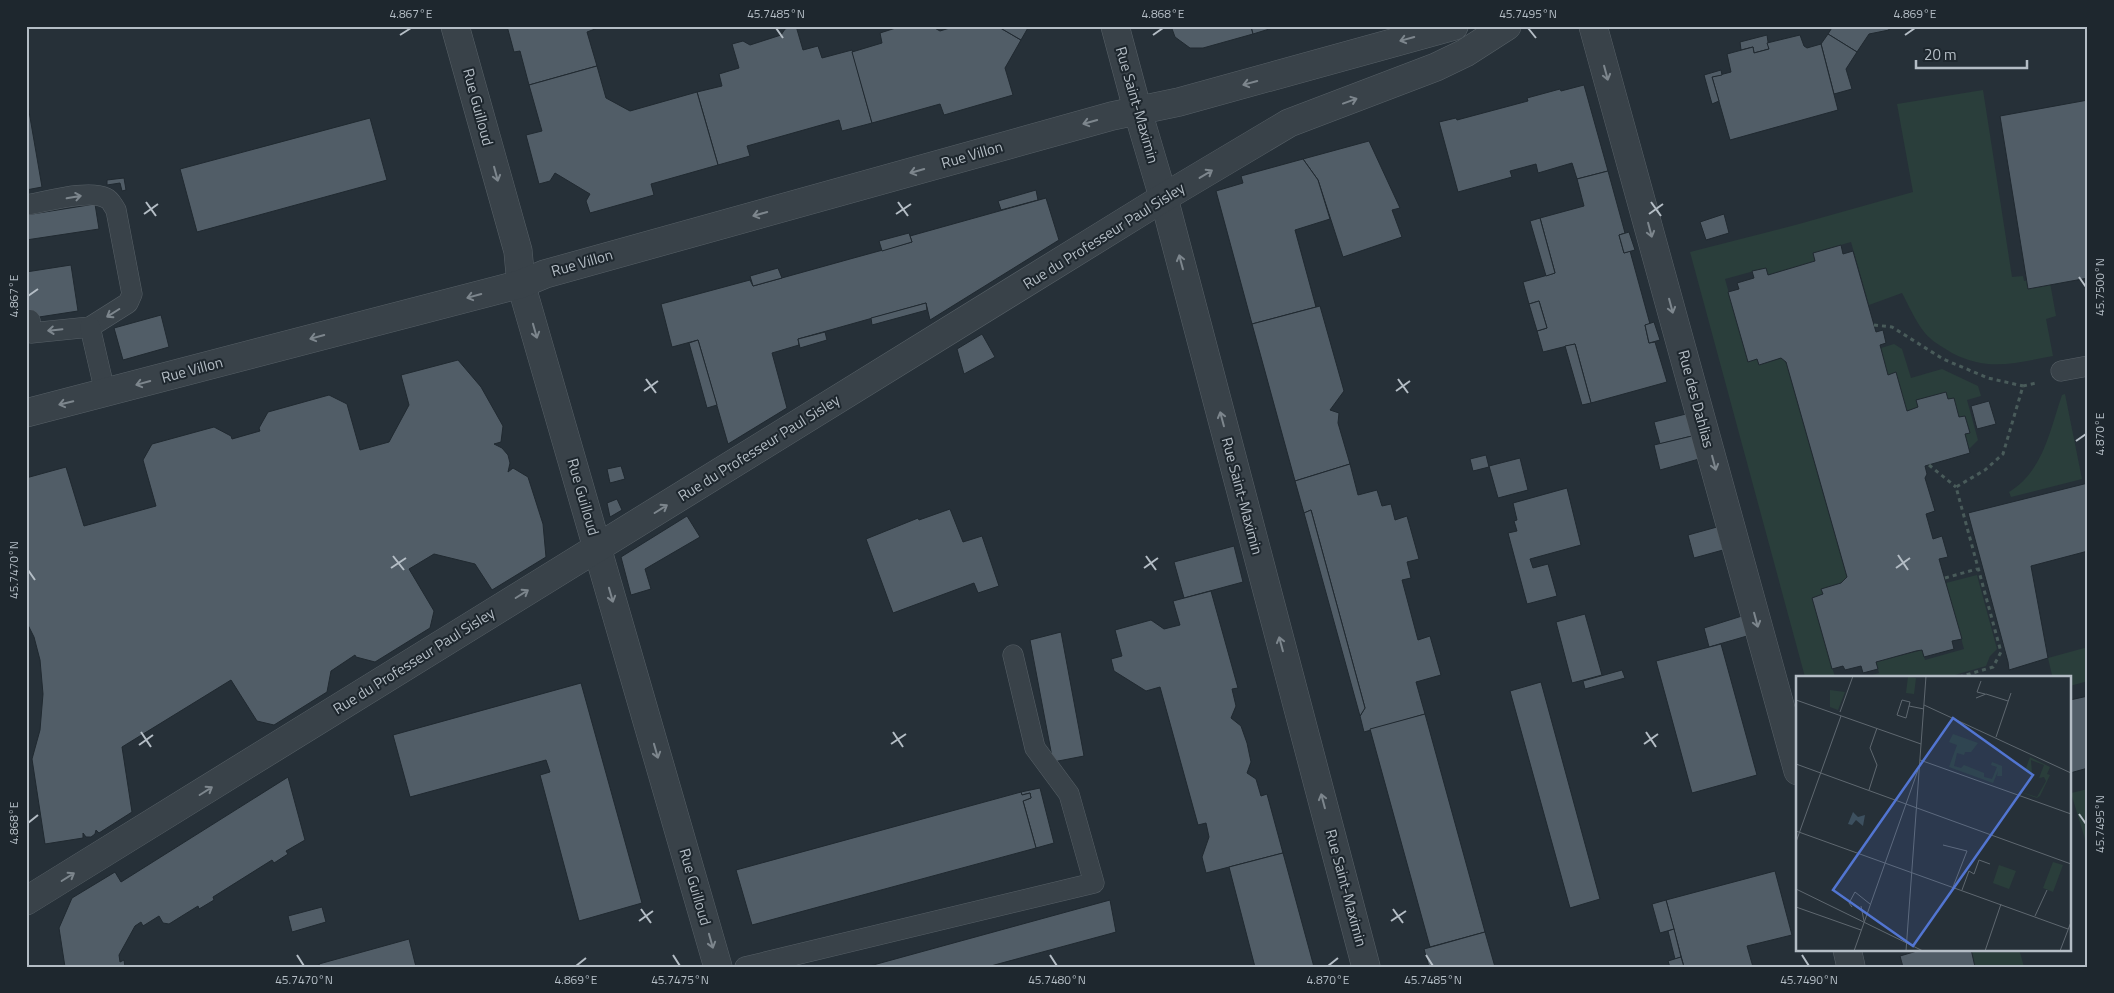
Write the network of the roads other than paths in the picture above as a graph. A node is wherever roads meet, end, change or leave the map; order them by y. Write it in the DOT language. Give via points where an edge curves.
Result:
graph roads {
  1 [pos="455,26"];
  2 [pos="1115,26"];
  3 [pos="1454,26"];
  4 [pos="1508,26"];
  5 [pos="1593,26"];
  6 [pos="1138,112"];
  7 [pos="1163,198"];
  8 [pos="26,205"];
  9 [pos="522,284"];
  10 [pos="90,327"];
  11 [pos="29,330"];
  12 [pos="2088,366"];
  13 [pos="2061,371"];
  14 [pos="105,392"];
  15 [pos="26,413"];
  16 [pos="598,548"];
  17 [pos="1012,655"];
  18 [pos="1796,764"];
  19 [pos="26,901"];
  20 [pos="1846,950"];
  21 [pos="718,967"];
  22 [pos="745,967"];
  23 [pos="1366,967"];
  24 [pos="1851,967"];
  1 -- 9 [label="street, Rue Guilloud, one-way" via="518,251"];
  2 -- 6 [label="street, Rue Saint-Maximin"];
  3 -- 6 [label="street, one-way"];
  7 -- 4 [label="street, Rue du Professeur Paul Sisley, one-way" via="1289,123 1436,68"];
  5 -- 18 [label="street, Rue des Dahlias, one-way"];
  6 -- 7 [label="street, Rue Saint-Maximin"];
  6 -- 9 [label="street, Rue Villon, one-way" via="1112,116 545,274"];
  16 -- 7 [label="street, Rue du Professeur Paul Sisley, one-way"];
  23 -- 7 [label="street, Rue Saint-Maximin, one-way"];
  8 -- 10 [label="lane, one-way" via="88,194 108,199 116,210 132,294 128,303"];
  9 -- 14 [label="street, Rue Villon, one-way"];
  9 -- 16 [label="street, Rue Guilloud, one-way"];
  10 -- 11 [label="lane, one-way"];
  10 -- 14 [label="lane"];
  12 -- 13 [label="lane"];
  14 -- 15 [label="street, Rue Villon, one-way"];
  19 -- 16 [label="street, Rue du Professeur Paul Sisley, one-way"];
  16 -- 21 [label="street, Rue Guilloud, one-way"];
  17 -- 22 [label="lane" via="1035,748 1070,794 1094,883"];
  20 -- 24 [label="street"];
}
